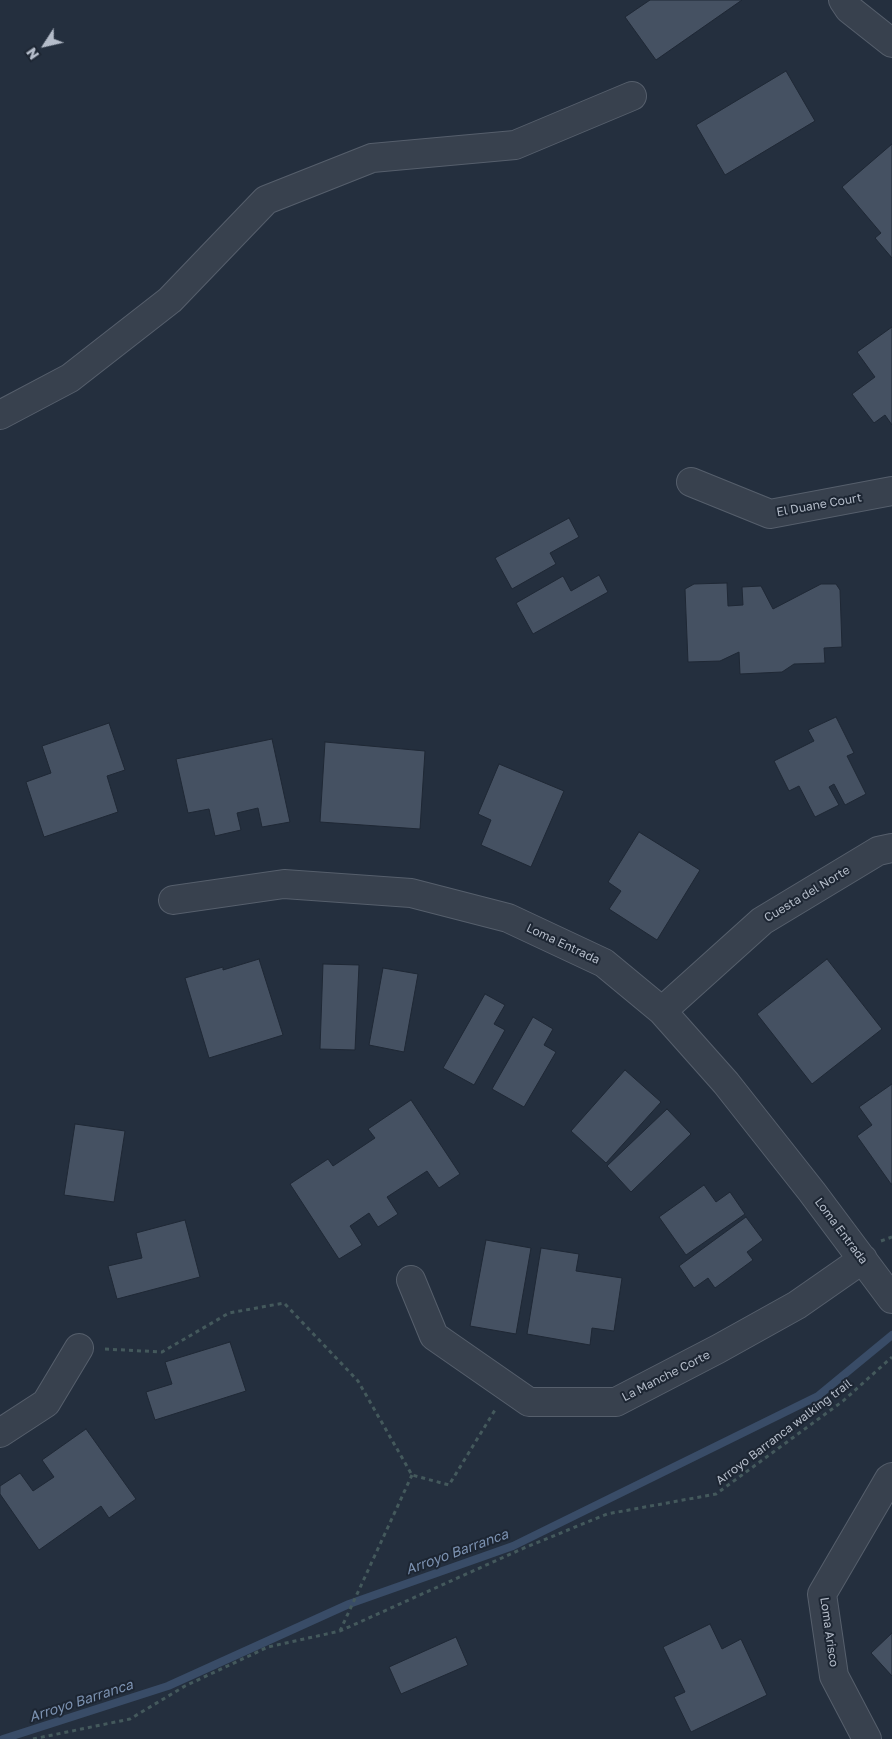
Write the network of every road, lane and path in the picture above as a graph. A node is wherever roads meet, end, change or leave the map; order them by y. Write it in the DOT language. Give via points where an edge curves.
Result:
graph roads {
  1 [pos="843,0"];
  2 [pos="892,43"];
  3 [pos="632,96"];
  4 [pos="0,415"];
  5 [pos="691,482"];
  6 [pos="892,491"];
  7 [pos="892,848"];
  8 [pos="173,900"];
  9 [pos="662,1012"];
  10 [pos="862,1259"];
  11 [pos="411,1280"];
  12 [pos="889,1295"];
  13 [pos="79,1348"];
  14 [pos="892,1356"];
  15 [pos="509,1388"];
  16 [pos="0,1433"];
  17 [pos="412,1476"];
  18 [pos="892,1477"];
  19 [pos="340,1631"];
  20 [pos="33,1739"];
  21 [pos="867,1739"];
  1 -- 2 [label="street" via="849,9"];
  3 -- 4 [label="street" via="515,145 372,158 266,200 170,300 70,378"];
  5 -- 6 [label="street, El Duane Court" via="770,514"];
  7 -- 9 [label="street, Cuesta del Norte" via="878,851 762,921"];
  8 -- 9 [label="street, Loma Entrada" via="284,884 411,893 508,918 604,963"];
  9 -- 10 [label="street, Loma Entrada" via="726,1083"];
  10 -- 12 [label="street, Loma Entrada"];
  10 -- 15 [label="street, La Manche Corte" via="797,1305 616,1402 529,1402"];
  11 -- 15 [label="street, La Manche Corte" via="434,1336"];
  13 -- 16 [label="street" via="46,1403"];
  13 -- 17 [label="path" via="162,1352 229,1312 284,1303 358,1381"];
  14 -- 19 [label="path, Arroyo Barranca walking trail" via="843,1401 716,1494 607,1514"];
  15 -- 17 [label="path" via="449,1486"];
  17 -- 19 [label="path"];
  18 -- 21 [label="street, Loma Arisco" via="822,1594 834,1676"];
  19 -- 20 [label="path, Arroyo Barranca walking trail" via="268,1647 184,1686 130,1719"];
}
